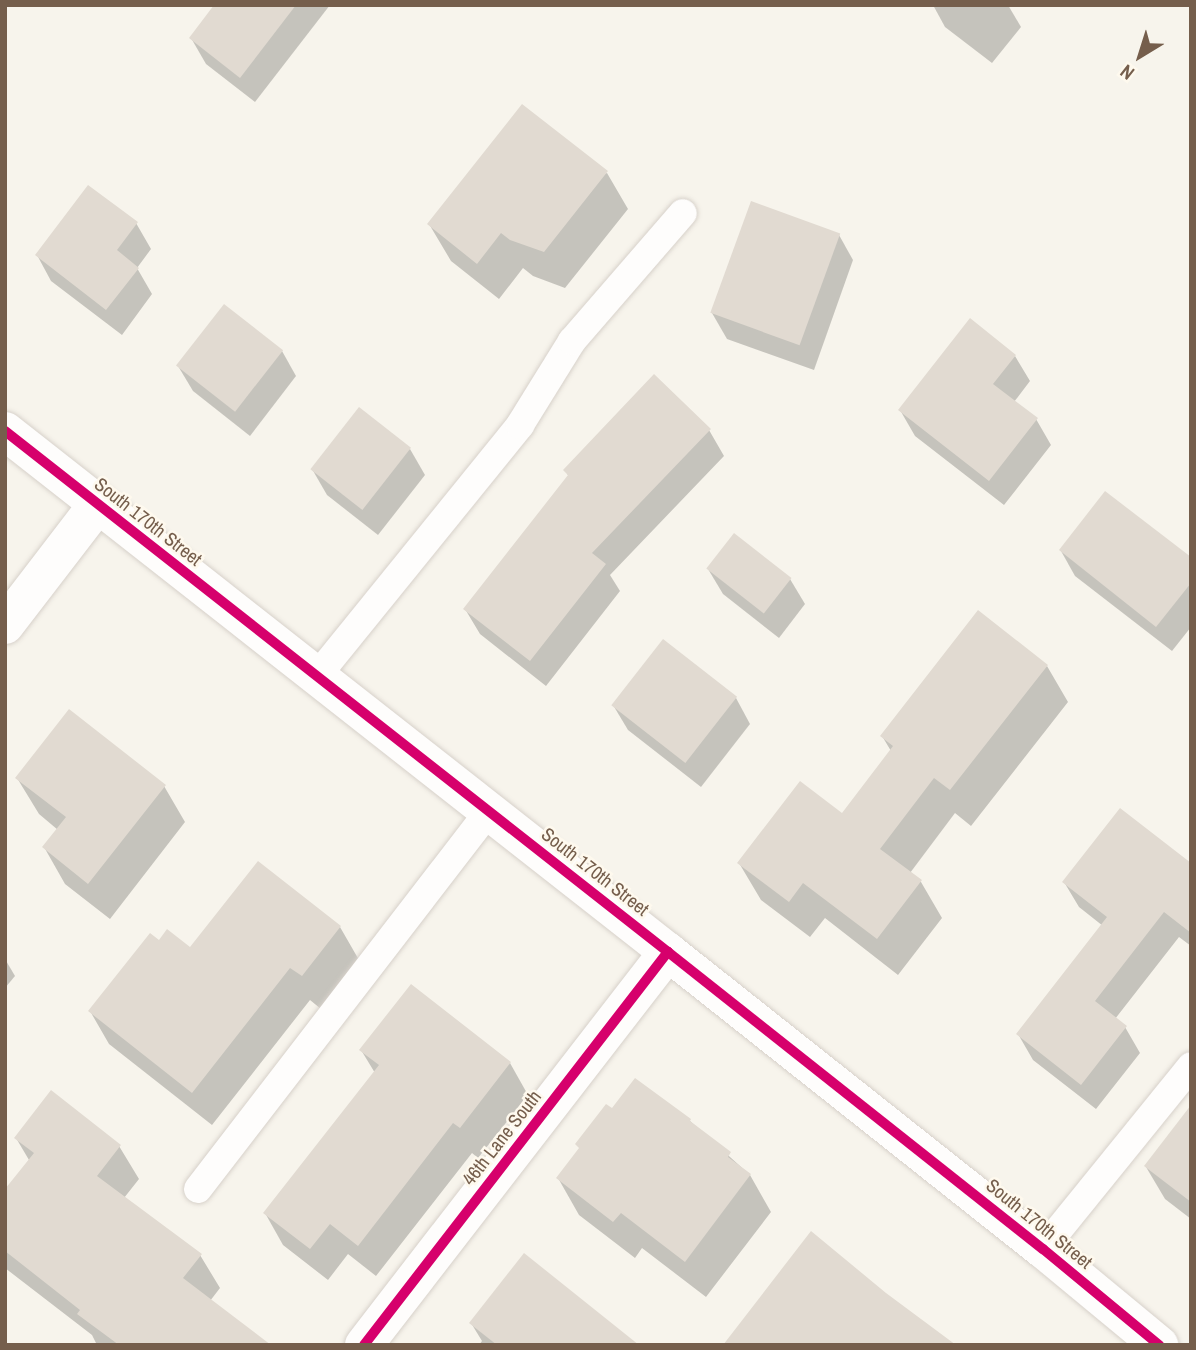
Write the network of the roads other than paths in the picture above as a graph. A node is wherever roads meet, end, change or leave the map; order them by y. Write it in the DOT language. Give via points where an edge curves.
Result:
graph roads {
  1 [pos="683,213"];
  2 [pos="5,431"];
  3 [pos="98,504"];
  4 [pos="5,625"];
  5 [pos="317,676"];
  6 [pos="489,811"];
  7 [pos="668,952"];
  8 [pos="1191,1066"];
  9 [pos="198,1189"];
  10 [pos="1043,1249"];
  11 [pos="365,1345"];
  12 [pos="1158,1345"];
  1 -- 5 [label="lane" via="572,341 520,425"];
  2 -- 3 [label="street, South 170th Street"];
  3 -- 4 [label="street"];
  3 -- 5 [label="street, South 170th Street"];
  5 -- 6 [label="street, South 170th Street"];
  6 -- 7 [label="street, South 170th Street"];
  6 -- 9 [label="lane"];
  7 -- 10 [label="street, South 170th Street"];
  7 -- 11 [label="street, 46th Lane South"];
  8 -- 10 [label="lane"];
  10 -- 12 [label="street, South 170th Street"];
}
